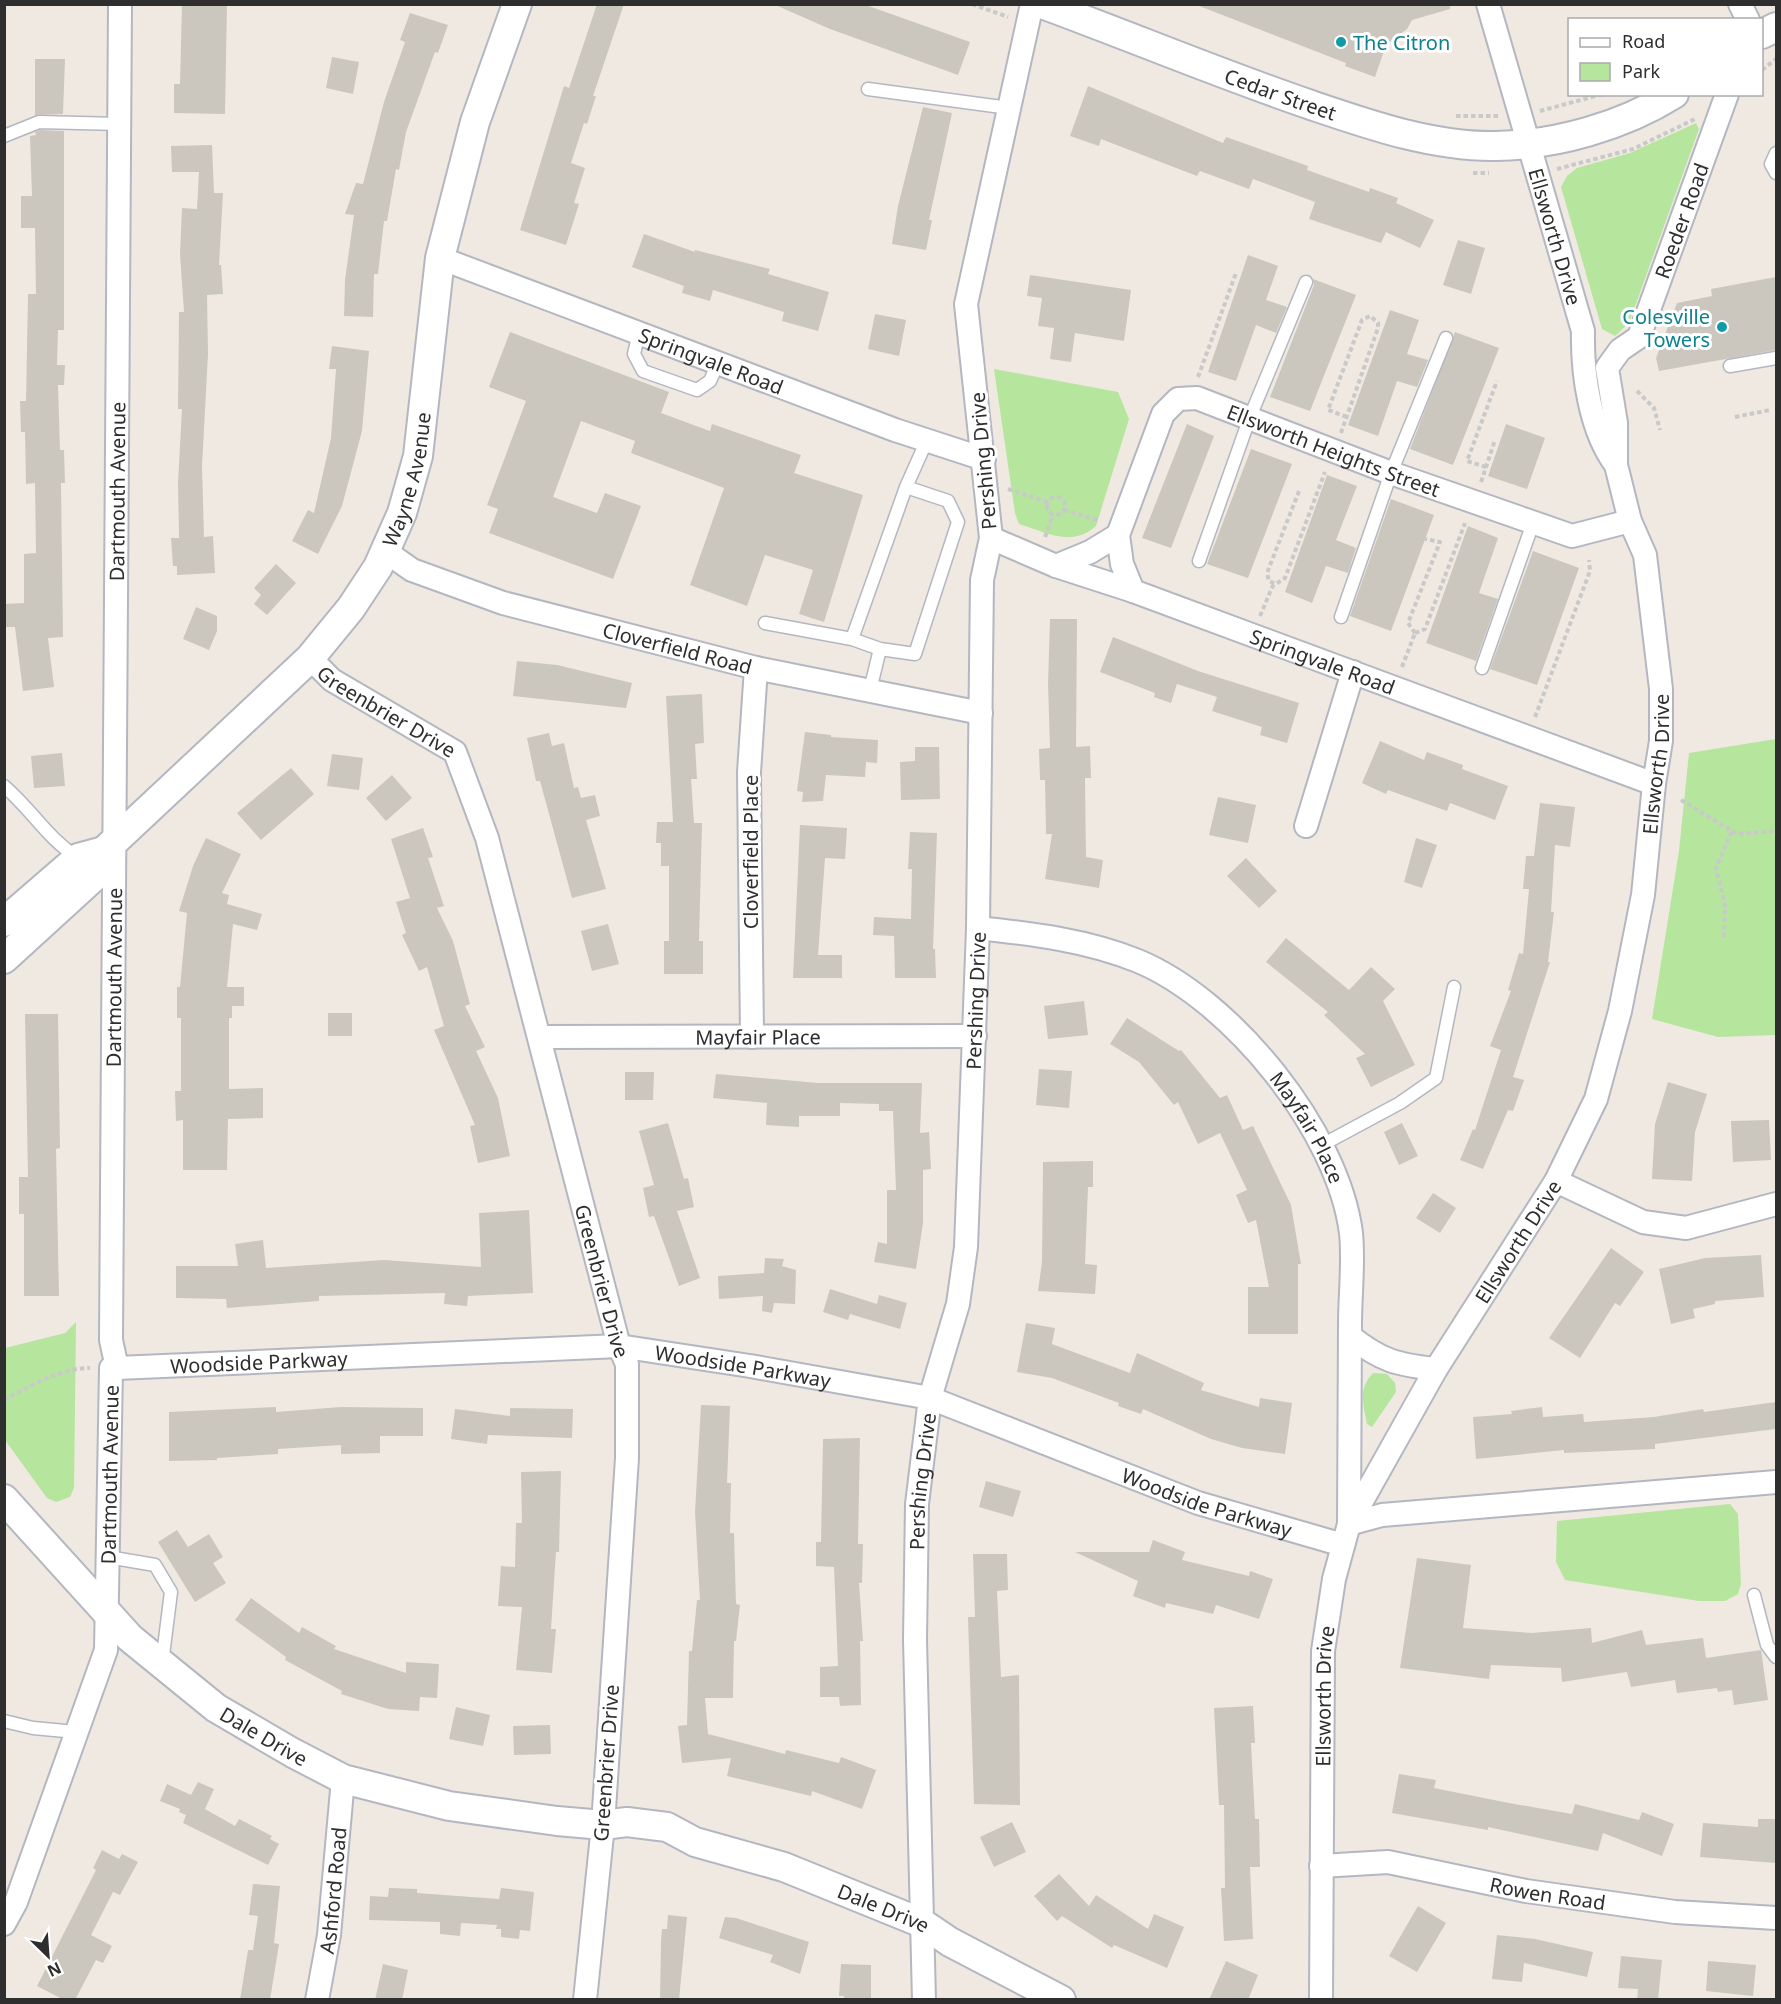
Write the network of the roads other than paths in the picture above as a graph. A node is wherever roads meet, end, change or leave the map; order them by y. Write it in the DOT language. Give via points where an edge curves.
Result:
graph roads {
  1 [pos="120,4"];
  2 [pos="517,4"];
  3 [pos="1032,4"];
  4 [pos="1042,4"];
  5 [pos="1488,4"];
  6 [pos="1740,4"];
  7 [pos="1747,18"];
  8 [pos="868,89"];
  9 [pos="1670,96"];
  10 [pos="1726,96"];
  11 [pos="1009,108"];
  12 [pos="119,124"];
  13 [pos="4,136"];
  14 [pos="1528,144"];
  15 [pos="1776,153"];
  16 [pos="1776,173"];
  17 [pos="440,258"];
  18 [pos="1306,282"];
  19 [pos="639,332"];
  20 [pos="1446,338"];
  21 [pos="1776,358"];
  22 [pos="718,363"];
  23 [pos="1730,366"];
  24 [pos="1607,368"];
  25 [pos="1250,417"];
  26 [pos="927,440"];
  27 [pos="984,459"];
  28 [pos="1616,465"];
  29 [pos="1391,472"];
  30 [pos="906,487"];
  31 [pos="1630,521"];
  32 [pos="1533,523"];
  33 [pos="1109,528"];
  34 [pos="991,538"];
  35 [pos="385,551"];
  36 [pos="1199,561"];
  37 [pos="1056,566"];
  38 [pos="1133,591"];
  39 [pos="1341,617"];
  40 [pos="765,623"];
  41 [pos="852,639"];
  42 [pos="879,649"];
  43 [pos="310,658"];
  44 [pos="756,668"];
  45 [pos="1482,668"];
  46 [pos="1353,672"];
  47 [pos="870,690"];
  48 [pos="981,713"];
  49 [pos="1654,784"];
  50 [pos="4,786"];
  51 [pos="1306,826"];
  52 [pos="100,849"];
  53 [pos="4,922"];
  54 [pos="978,928"];
  55 [pos="4,959"];
  56 [pos="1454,987"];
  57 [pos="975,1036"];
  58 [pos="540,1037"];
  59 [pos="752,1037"];
  60 [pos="1320,1146"];
  61 [pos="1556,1181"];
  62 [pos="1776,1204"];
  63 [pos="1350,1336"];
  64 [pos="619,1346"];
  65 [pos="114,1368"];
  66 [pos="1436,1368"];
  67 [pos="930,1398"];
  68 [pos="1776,1482"];
  69 [pos="4,1499"];
  70 [pos="1349,1524"];
  71 [pos="1343,1545"];
  72 [pos="108,1557"];
  73 [pos="1754,1594"];
  74 [pos="107,1611"];
  75 [pos="1776,1657"];
  76 [pos="161,1664"];
  77 [pos="4,1721"];
  78 [pos="76,1732"];
  79 [pos="343,1779"];
  80 [pos="603,1825"];
  81 [pos="1321,1866"];
  82 [pos="1776,1918"];
  83 [pos="922,1923"];
  84 [pos="4,1924"];
  85 [pos="317,2000"];
  86 [pos="585,2000"];
  87 [pos="924,2000"];
  88 [pos="1061,2000"];
  89 [pos="1321,2000"];
  1 -- 12 [label="street, Dartmouth Avenue"];
  2 -- 17 [label="street, Wayne Avenue" via="476,122"];
  3 -- 11 [label="street, Pershing Drive"];
  4 -- 14 [label="street, Cedar Street" via="1277,94 1383,129 1465,145"];
  5 -- 14 [label="street, Ellsworth Drive"];
  6 -- 7 [label="street"];
  8 -- 11 [label="lane"];
  9 -- 14 [label="street, Cedar Street" via="1615,123"];
  10 -- 24 [label="street, Roeder Road" via="1639,337 1620,350"];
  11 -- 27 [label="street, Pershing Drive" via="966,304"];
  12 -- 13 [label="lane" via="39,122"];
  12 -- 52 [label="street, Dartmouth Avenue"];
  14 -- 28 [label="street, Ellsworth Drive" via="1582,331 1584,378 1604,449"];
  15 -- 16 [label="lane" via="1771,164"];
  17 -- 19 [label="street, Springvale Road"];
  17 -- 35 [label="street, Wayne Avenue" via="418,456 402,513"];
  18 -- 25 [label="lane"];
  19 -- 22 [label="street, Springvale Road"];
  19 -- 22 [label="lane" via="634,354 643,371 697,390 710,381"];
  20 -- 29 [label="lane"];
  21 -- 23 [label="lane"];
  22 -- 26 [label="street, Springvale Road"];
  24 -- 28 [label="street, Ellsworth Drive" via="1616,423"];
  25 -- 29 [label="street, Ellsworth Heights Street"];
  25 -- 33 [label="street, Ellsworth Heights Street" via="1197,398 1178,399 1162,414"];
  25 -- 36 [label="lane"];
  26 -- 27 [label="street, Springvale Road"];
  26 -- 30 [label="lane"];
  27 -- 34 [label="street, Pershing Drive"];
  28 -- 31 [label="street, Ellsworth Drive"];
  29 -- 32 [label="street, Ellsworth Heights Street"];
  29 -- 39 [label="lane"];
  30 -- 41 [label="lane"];
  30 -- 42 [label="lane" via="948,501 958,522 915,654"];
  31 -- 32 [label="street, Ellsworth Heights Street" via="1572,536"];
  31 -- 49 [label="street, Ellsworth Drive" via="1645,555 1662,689 1661,741"];
  32 -- 45 [label="lane"];
  33 -- 37 [label="street" via="1090,552"];
  33 -- 38 [label="street, Ellsworth Heights Street"];
  34 -- 37 [label="street, Springvale Road"];
  34 -- 48 [label="street, Pershing Drive" via="982,580"];
  35 -- 43 [label="street, Wayne Avenue" via="351,608"];
  35 -- 44 [label="street, Cloverfield Road" via="412,570 503,603"];
  37 -- 38 [label="street, Springvale Road"];
  38 -- 46 [label="street, Springvale Road"];
  40 -- 41 [label="lane"];
  41 -- 42 [label="lane"];
  42 -- 47 [label="lane"];
  43 -- 52 [label="street, Wayne Avenue"];
  43 -- 58 [label="street, Greenbrier Drive" via="332,680 455,752 487,838"];
  44 -- 47 [label="street, Cloverfield Road"];
  44 -- 59 [label="street, Cloverfield Place" via="749,772"];
  46 -- 49 [label="street, Springvale Road"];
  46 -- 51 [label="street"];
  47 -- 48 [label="street, Cloverfield Road"];
  48 -- 54 [label="street, Pershing Drive"];
  49 -- 61 [label="street, Ellsworth Drive" via="1642,895 1620,1011 1596,1099"];
  50 -- 52 [label="lane" via="57,845"];
  52 -- 53 [label="street, Wayne Avenue"];
  52 -- 55 [label="street, Wayne Avenue" via="96,875"];
  52 -- 65 [label="street, Dartmouth Avenue"];
  54 -- 57 [label="street, Pershing Drive"];
  54 -- 60 [label="street, Mayfair Place" via="1069,939 1138,961 1180,984 1244,1036 1297,1102"];
  56 -- 60 [label="lane" via="1436,1078 1400,1103"];
  57 -- 59 [label="street, Mayfair Place"];
  57 -- 67 [label="street, Pershing Drive" via="966,1247 958,1304"];
  58 -- 59 [label="street, Mayfair Place"];
  58 -- 64 [label="street, Greenbrier Drive"];
  60 -- 63 [label="street, Mayfair Place" via="1335,1173 1351,1233"];
  61 -- 62 [label="street" via="1643,1222 1686,1228"];
  61 -- 66 [label="street, Ellsworth Drive"];
  63 -- 66 [label="street" via="1380,1358 1401,1365"];
  63 -- 70 [label="street, Mayfair Place"];
  64 -- 65 [label="street, Woodside Parkway"];
  64 -- 67 [label="street, Woodside Parkway"];
  64 -- 80 [label="street, Greenbrier Drive" via="627,1364 627,1458"];
  65 -- 72 [label="street, Dartmouth Avenue"];
  66 -- 70 [label="street, Ellsworth Drive"];
  67 -- 71 [label="street, Woodside Parkway" via="1198,1503"];
  67 -- 83 [label="street, Pershing Drive" via="917,1504 915,1617"];
  68 -- 70 [label="street" via="1382,1515"];
  69 -- 74 [label="street, Dale Drive"];
  70 -- 71 [label="street, Ellsworth Drive"];
  71 -- 81 [label="street, Ellsworth Drive" via="1323,1652"];
  72 -- 74 [label="street, Dartmouth Avenue"];
  72 -- 76 [label="lane" via="155,1565 171,1592"];
  73 -- 75 [label="lane" via="1767,1645"];
  74 -- 76 [label="street, Dale Drive" via="130,1638"];
  74 -- 78 [label="street, Dartmouth Avenue" via="106,1650"];
  76 -- 79 [label="street, Dale Drive" via="216,1708"];
  77 -- 78 [label="lane"];
  78 -- 84 [label="street, Dartmouth Avenue" via="16,1902"];
  79 -- 80 [label="street, Dale Drive" via="449,1806"];
  79 -- 85 [label="street, Ashford Road" via="329,1935"];
  80 -- 83 [label="street, Dale Drive" via="627,1822 667,1827 695,1842 784,1867"];
  80 -- 86 [label="street, Greenbrier Drive"];
  81 -- 82 [label="street, Rowen Road" via="1388,1862 1526,1891 1676,1912"];
  81 -- 89 [label="street, Ellsworth Drive"];
  83 -- 87 [label="street, Pershing Drive"];
  83 -- 88 [label="street, Dale Drive" via="950,1942"];
}
